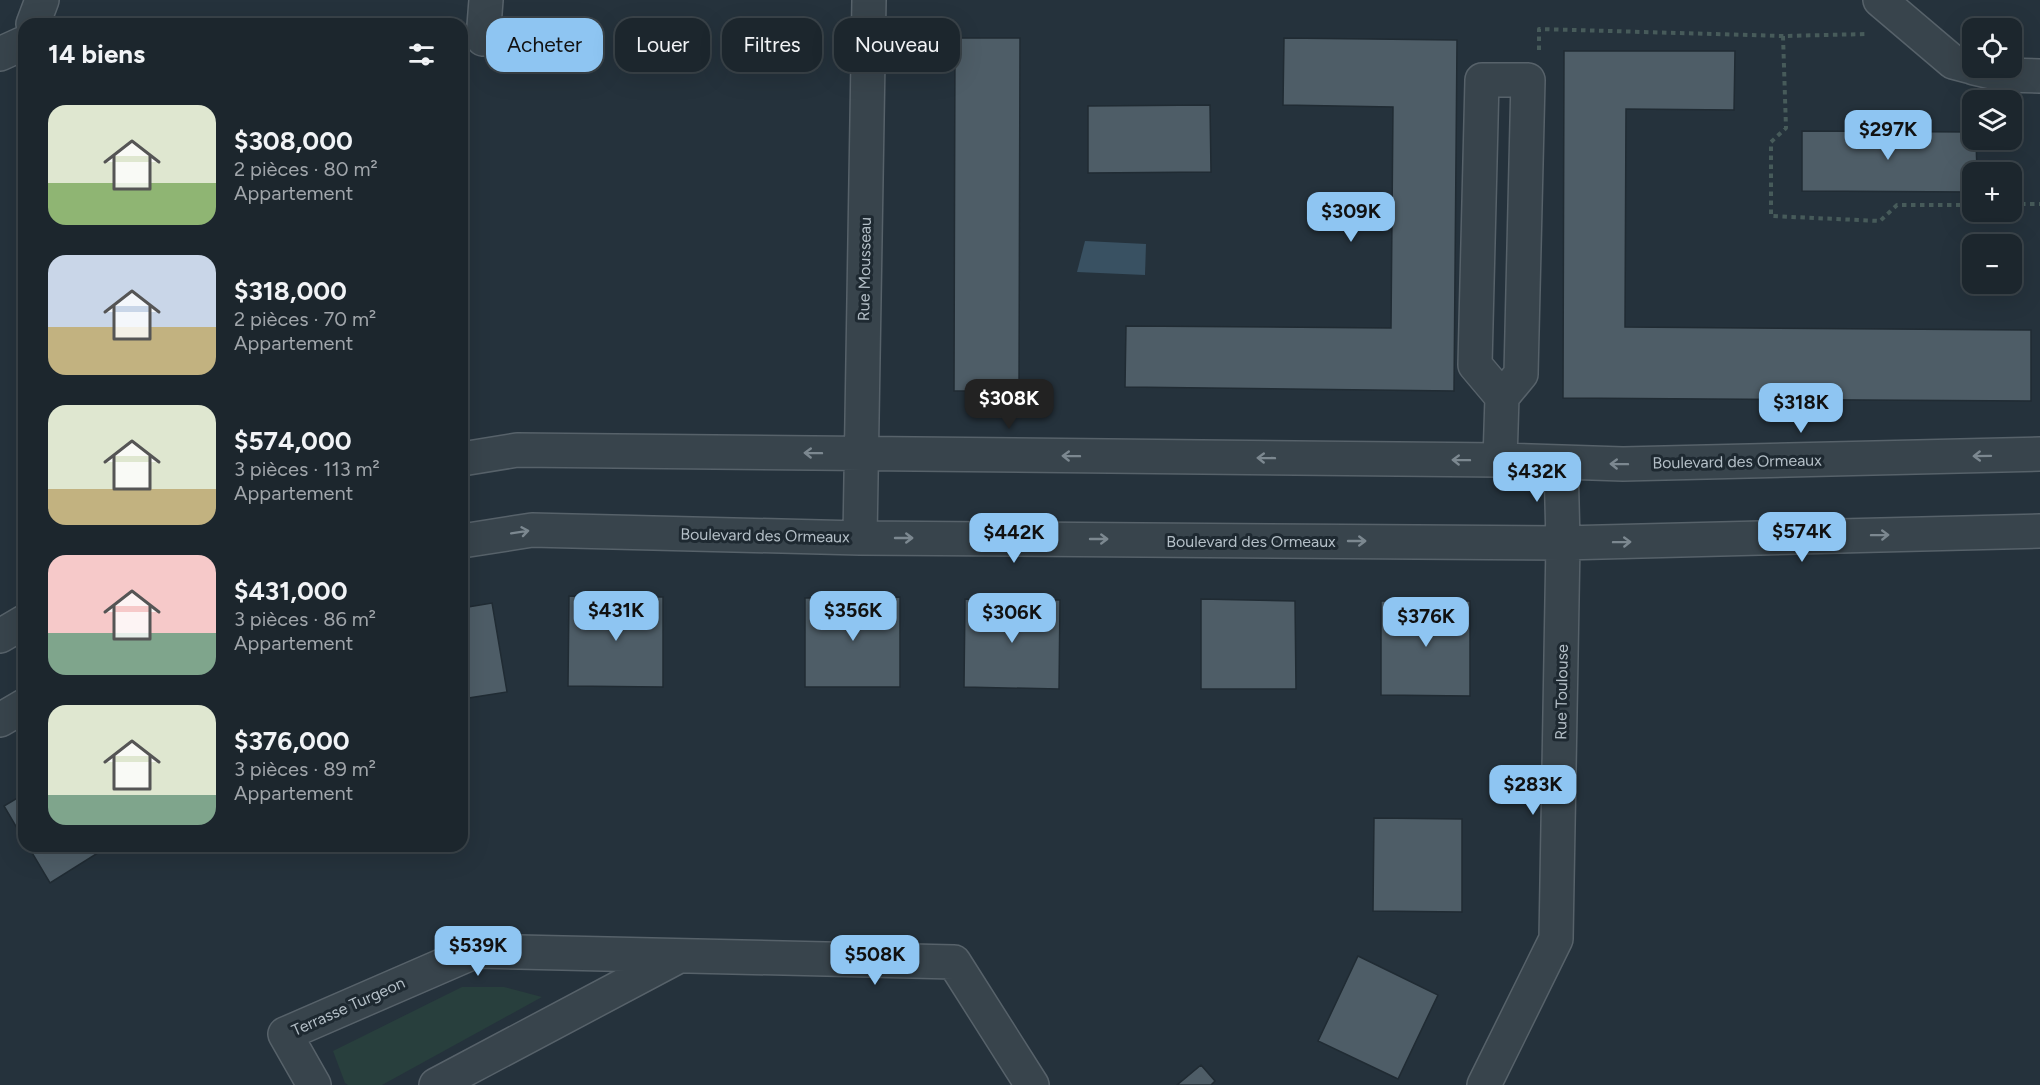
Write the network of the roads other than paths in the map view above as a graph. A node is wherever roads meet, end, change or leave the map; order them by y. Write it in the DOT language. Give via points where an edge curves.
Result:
graph roads {
  1 [pos="42,0"];
  2 [pos="486,0"];
  3 [pos="869,0"];
  4 [pos="1880,0"];
  5 [pos="35,18"];
  6 [pos="483,39"];
  7 [pos="18,46"];
  8 [pos="0,54"];
  9 [pos="1962,64"];
  10 [pos="2022,76"];
  11 [pos="2040,76"];
  12 [pos="1502,397"];
  13 [pos="861,454"];
  14 [pos="2040,454"];
  15 [pos="468,458"];
  16 [pos="1500,460"];
  17 [pos="1561,462"];
  18 [pos="2040,531"];
  19 [pos="860,538"];
  20 [pos="468,540"];
  21 [pos="1563,543"];
  22 [pos="18,625"];
  23 [pos="0,636"];
  24 [pos="18,710"];
  25 [pos="0,720"];
  26 [pos="680,955"];
  27 [pos="314,1085"];
  28 [pos="436,1085"];
  29 [pos="1032,1085"];
  30 [pos="1484,1085"];
  1 -- 5 [label="street"];
  2 -- 6 [label="street"];
  3 -- 13 [label="street, Rue Mousseau"];
  4 -- 9 [label="street" via="1953,62"];
  7 -- 8 [label="street"];
  10 -- 11 [label="street"];
  12 -- 12 [label="street" via="1521,374 1528,80 1482,80 1475,365"];
  12 -- 16 [label="street"];
  13 -- 15 [label="street, Boulevard des Ormeaux, one-way" via="517,450"];
  16 -- 13 [label="street, Boulevard des Ormeaux, one-way"];
  13 -- 19 [label="street, Rue Mousseau"];
  14 -- 17 [label="street, Boulevard des Ormeaux, one-way" via="1623,464"];
  16 -- 17 [label="street, Boulevard des Ormeaux"];
  17 -- 21 [label="street, Rue Toulouse"];
  21 -- 18 [label="street, Boulevard des Ormeaux, one-way"];
  20 -- 19 [label="street, Boulevard des Ormeaux, one-way" via="532,530"];
  19 -- 21 [label="street, Boulevard des Ormeaux, one-way"];
  21 -- 30 [label="street, Rue Toulouse" via="1556,939"];
  22 -- 23 [label="street"];
  24 -- 25 [label="street"];
  26 -- 27 [label="street, Terrasse Turgeon" via="476,951 285,1034"];
  26 -- 28 [label="street, Terrasse Turgeon"];
  26 -- 29 [label="street, Terrasse Turgeon" via="954,962"];
}
